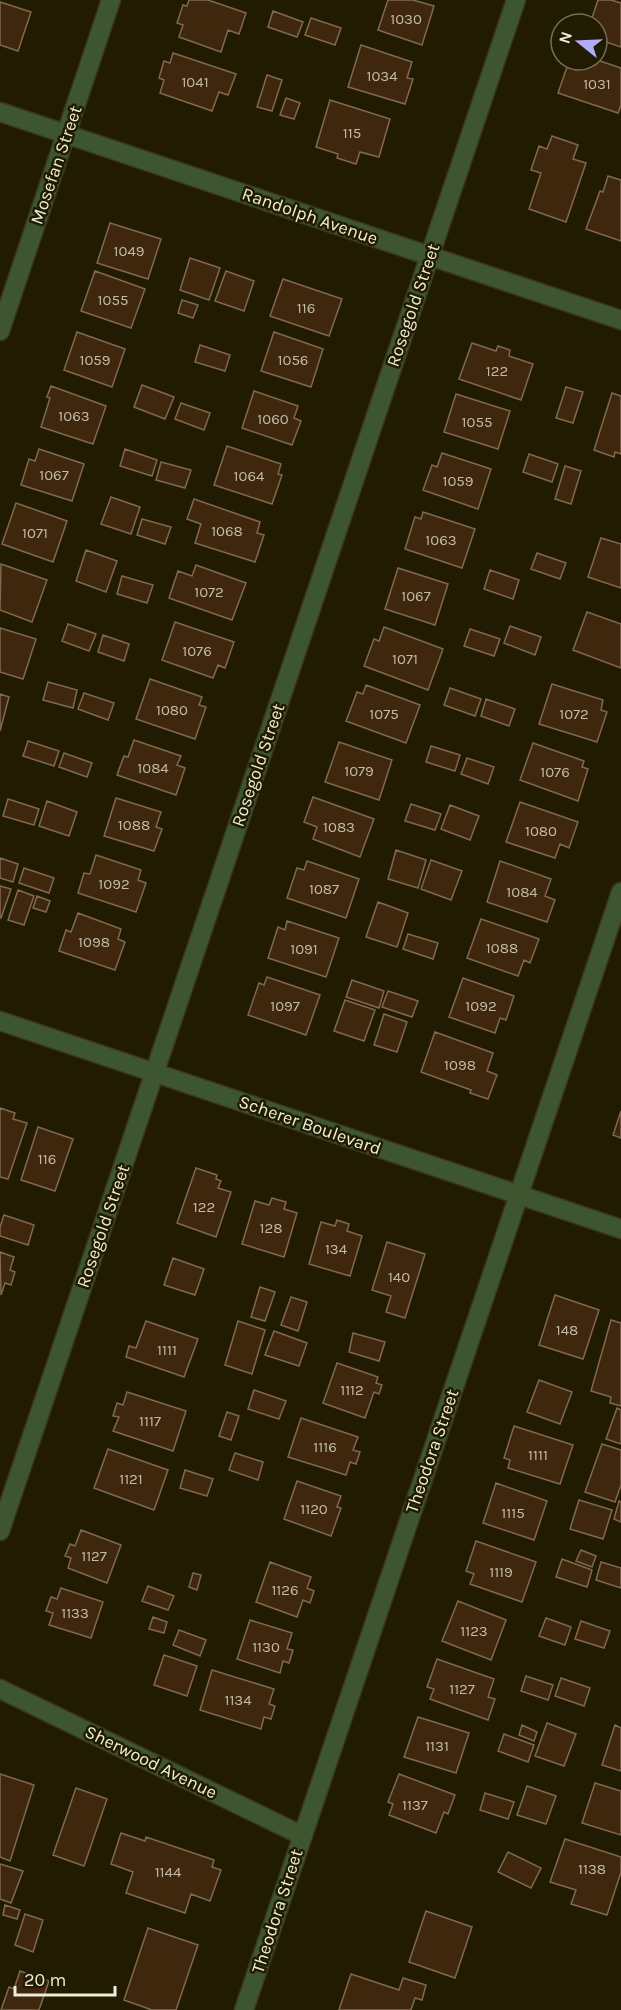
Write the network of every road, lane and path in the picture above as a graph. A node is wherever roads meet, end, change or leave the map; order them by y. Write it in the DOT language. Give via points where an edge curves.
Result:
graph roads {
  1 [pos="111,0"];
  2 [pos="516,0"];
  3 [pos="0,112"];
  4 [pos="66,134"];
  5 [pos="429,256"];
  6 [pos="621,320"];
  7 [pos="0,331"];
  8 [pos="621,892"];
  9 [pos="0,1021"];
  10 [pos="155,1073"];
  11 [pos="518,1195"];
  12 [pos="621,1229"];
  13 [pos="0,1531"];
  14 [pos="0,1689"];
  15 [pos="303,1836"];
  16 [pos="244,2010"];
  1 -- 4 [label="street, Mosefan Street"];
  2 -- 5 [label="street, Rosegold Street"];
  3 -- 4 [label="street, Randolph Avenue"];
  4 -- 5 [label="street, Randolph Avenue"];
  4 -- 7 [label="street, Mosefan Street"];
  5 -- 6 [label="street, Randolph Avenue"];
  5 -- 10 [label="street, Rosegold Street"];
  8 -- 11 [label="street, Theodora Street"];
  9 -- 10 [label="street, Scherer Boulevard"];
  10 -- 11 [label="street, Scherer Boulevard"];
  10 -- 13 [label="street, Rosegold Street"];
  11 -- 12 [label="street, Scherer Boulevard"];
  11 -- 15 [label="street, Theodora Street"];
  14 -- 15 [label="street, Sherwood Avenue"];
  15 -- 16 [label="street, Theodora Street"];
}
